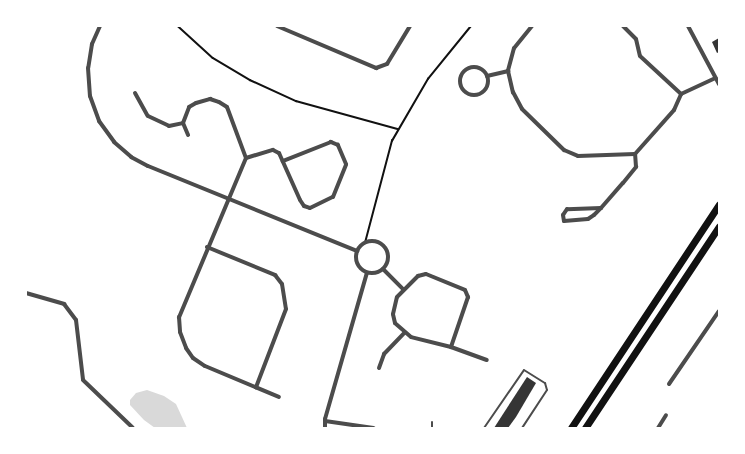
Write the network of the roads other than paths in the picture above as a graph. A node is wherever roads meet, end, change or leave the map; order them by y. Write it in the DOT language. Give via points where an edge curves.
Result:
graph roads {
  1 [pos="100,26"];
  2 [pos="277,26"];
  3 [pos="410,26"];
  4 [pos="532,26"];
  5 [pos="623,26"];
  6 [pos="688,26"];
  7 [pos="508,71"];
  8 [pos="487,76"];
  9 [pos="715,78"];
  10 [pos="719,84"];
  11 [pos="135,93"];
  12 [pos="681,94"];
  13 [pos="183,123"];
  14 [pos="188,135"];
  15 [pos="635,154"];
  16 [pos="246,158"];
  17 [pos="283,161"];
  18 [pos="227,198"];
  19 [pos="719,204"];
  20 [pos="601,208"];
  21 [pos="719,226"];
  22 [pos="207,247"];
  23 [pos="358,251"];
  24 [pos="383,269"];
  25 [pos="367,273"];
  26 [pos="403,290"];
  27 [pos="26,294"];
  28 [pos="719,311"];
  29 [pos="405,332"];
  30 [pos="451,347"];
  31 [pos="488,360"];
  32 [pos="379,368"];
  33 [pos="669,384"];
  34 [pos="256,387"];
  35 [pos="279,397"];
  36 [pos="666,415"];
  37 [pos="325,421"];
  38 [pos="432,422"];
  39 [pos="133,428"];
  40 [pos="325,428"];
  41 [pos="374,428"];
  42 [pos="432,428"];
  43 [pos="484,428"];
  44 [pos="522,428"];
  45 [pos="571,428"];
  46 [pos="585,428"];
  47 [pos="658,428"];
  1 -- 18 [label="street" via="92,44 88,68 90,96 99,121 114,142 131,157 148,166"];
  2 -- 3 [label="street" via="376,68 387,64"];
  4 -- 7 [label="street" via="514,48"];
  5 -- 12 [label="street" via="636,39 640,56"];
  6 -- 9 [label="street"];
  7 -- 8 [label="street"];
  7 -- 15 [label="street" via="513,92 522,109 564,150 578,156"];
  8 -- 8 [label="street" via="481,69 471,67 464,72 461,85 466,92 479,94 488,84"];
  9 -- 10 [label="street"];
  9 -- 12 [label="street"];
  11 -- 13 [label="street" via="148,116 169,126"];
  12 -- 15 [label="street" via="674,110"];
  13 -- 14 [label="street"];
  13 -- 16 [label="street" via="189,107 210,99 219,102 227,107"];
  15 -- 20 [label="street" via="636,167"];
  16 -- 17 [label="street" via="273,150"];
  16 -- 18 [label="street"];
  17 -- 17 [label="street" via="300,200 304,206 310,208 333,197 346,164 338,145 331,142"];
  18 -- 22 [label="street"];
  18 -- 23 [label="street"];
  19 -- 45 [label="main road"];
  20 -- 20 [label="street" via="588,219 564,221 563,215 567,209"];
  21 -- 46 [label="main road"];
  22 -- 34 [label="street" via="179,317 180,332 193,358 204,366"];
  22 -- 34 [label="street" via="275,275 282,284 286,309"];
  23 -- 24 [label="street" via="365,243 374,241 386,248 388,257"];
  23 -- 25 [label="street" via="358,265"];
  24 -- 25 [label="street" via="376,273"];
  24 -- 26 [label="street"];
  25 -- 37 [label="street"];
  26 -- 29 [label="street" via="393,314 395,323"];
  26 -- 30 [label="street" via="418,276 426,274 465,290 468,297"];
  27 -- 39 [label="street" via="64,304 76,320 83,380"];
  28 -- 33 [label="street"];
  29 -- 30 [label="street" via="412,337"];
  29 -- 32 [label="street" via="384,354"];
  30 -- 31 [label="street"];
  34 -- 35 [label="street"];
  36 -- 47 [label="street"];
  37 -- 40 [label="street"];
  37 -- 41 [label="street"];
  38 -- 42 [label="lane"];
  43 -- 44 [label="lane" via="524,370 545,383 547,390"];
}
